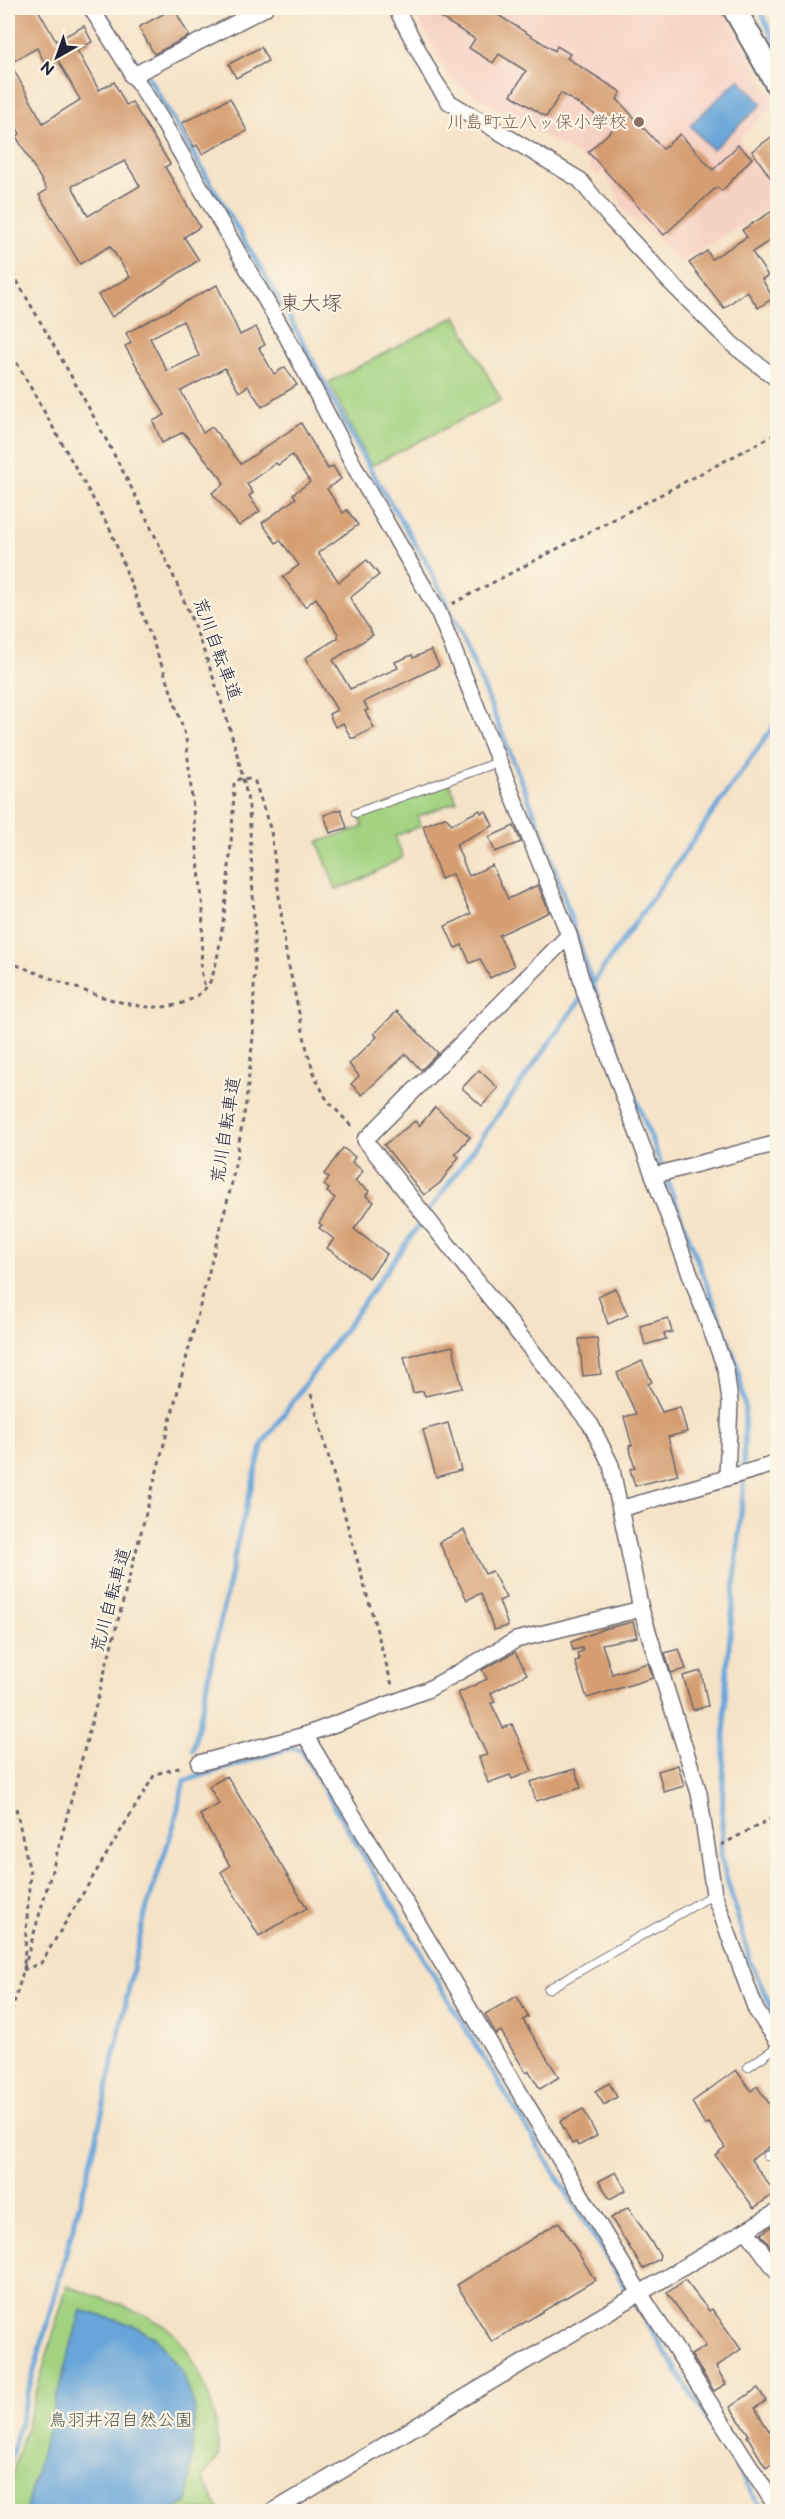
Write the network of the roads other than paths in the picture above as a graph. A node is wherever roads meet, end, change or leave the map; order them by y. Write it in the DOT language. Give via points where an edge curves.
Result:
graph roads {
  1 [pos="91,8"];
  2 [pos="265,8"];
  3 [pos="396,8"];
  4 [pos="734,8"];
  5 [pos="132,76"];
  6 [pos="777,86"];
  7 [pos="777,381"];
  8 [pos="499,762"];
  9 [pos="356,813"];
  10 [pos="569,935"];
  11 [pos="777,1143"];
  12 [pos="654,1175"];
  13 [pos="777,1463"];
  14 [pos="727,1476"];
  15 [pos="620,1509"];
  16 [pos="641,1609"];
  17 [pos="305,1736"];
  18 [pos="198,1763"];
  19 [pos="714,1894"];
  20 [pos="548,1989"];
  21 [pos="777,2044"];
  22 [pos="748,2067"];
  23 [pos="777,2150"];
  24 [pos="767,2156"];
  25 [pos="777,2211"];
  26 [pos="746,2230"];
  27 [pos="777,2273"];
  28 [pos="640,2293"];
  29 [pos="777,2510"];
  30 [pos="272,2511"];
  1 -- 5 [label="street"];
  2 -- 5 [label="street"];
  3 -- 7 [label="street" via="449,102 580,180 672,284 733,345"];
  4 -- 6 [label="main road"];
  5 -- 8 [label="street" via="287,337 360,477 438,611"];
  8 -- 9 [label="lane"];
  8 -- 10 [label="street"];
  10 -- 12 [label="street" via="585,993"];
  10 -- 15 [label="street" via="364,1140 591,1425 611,1464"];
  11 -- 12 [label="street"];
  12 -- 14 [label="street" via="726,1370 731,1430"];
  13 -- 14 [label="street"];
  14 -- 15 [label="street"];
  15 -- 16 [label="street"];
  16 -- 17 [label="street" via="516,1640 427,1690"];
  16 -- 19 [label="street" via="699,1793"];
  17 -- 18 [label="street"];
  17 -- 28 [label="street"];
  19 -- 20 [label="lane"];
  19 -- 21 [label="street" via="756,2010"];
  21 -- 22 [label="lane"];
  23 -- 24 [label="lane"];
  25 -- 26 [label="street"];
  26 -- 27 [label="street"];
  26 -- 28 [label="street"];
  28 -- 29 [label="street"];
  28 -- 30 [label="street"];
}
